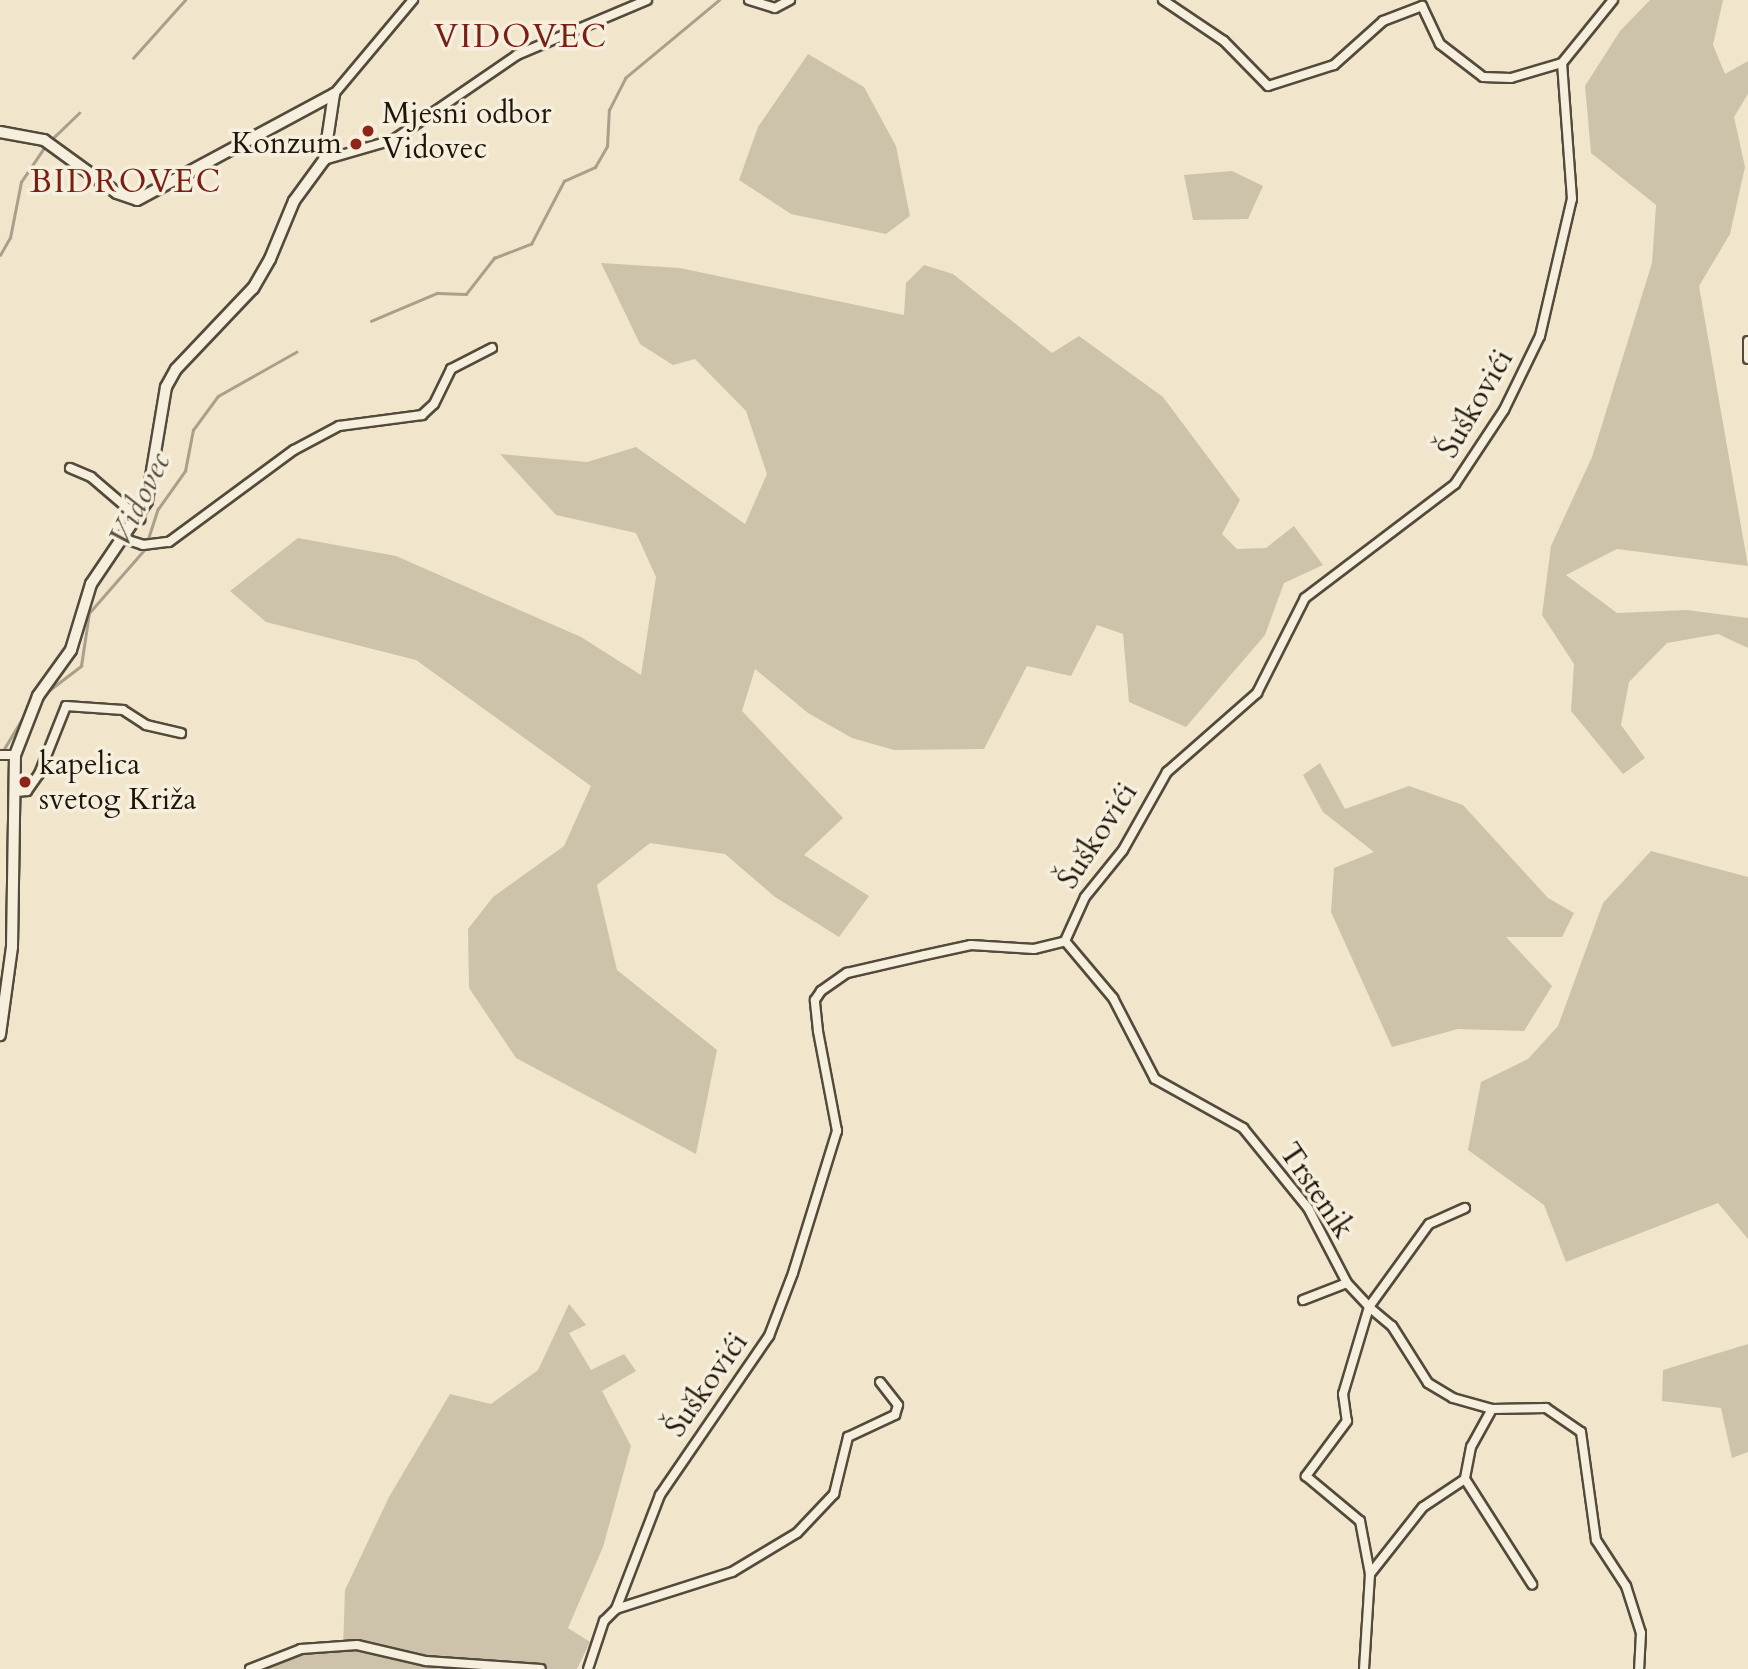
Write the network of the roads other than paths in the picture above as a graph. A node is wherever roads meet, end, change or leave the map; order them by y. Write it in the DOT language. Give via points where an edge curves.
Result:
graph roads {
  1 [pos="413,0"];
  2 [pos="647,0"];
  3 [pos="750,0"];
  4 [pos="790,0"];
  5 [pos="1163,0"];
  6 [pos="1613,0"];
  7 [pos="1562,63"];
  8 [pos="334,94"];
  9 [pos="0,132"];
  10 [pos="324,160"];
  11 [pos="1748,341"];
  12 [pos="492,348"];
  13 [pos="1748,359"];
  14 [pos="70,468"];
  15 [pos="140,519"];
  16 [pos="125,539"];
  17 [pos="181,733"];
  18 [pos="0,755"];
  19 [pos="15,755"];
  20 [pos="16,792"];
  21 [pos="1065,941"];
  22 [pos="0,1035"];
  23 [pos="1465,1208"];
  24 [pos="1347,1283"];
  25 [pos="1303,1300"];
  26 [pos="1369,1307"];
  27 [pos="880,1382"];
  28 [pos="1492,1409"];
  29 [pos="1465,1479"];
  30 [pos="1370,1574"];
  31 [pos="1532,1584"];
  32 [pos="616,1609"];
  33 [pos="250,1669"];
  34 [pos="541,1669"];
  35 [pos="588,1669"];
  36 [pos="1364,1669"];
  37 [pos="1639,1669"];
  1 -- 8 [label="street"];
  2 -- 10 [label="street" via="517,55 393,140"];
  3 -- 4 [label="street" via="775,8"];
  5 -- 7 [label="street" via="1224,41 1268,86 1334,65 1383,21 1422,6 1440,44 1483,76 1511,78"];
  6 -- 7 [label="street"];
  7 -- 21 [label="street, Šuškovići" via="1572,199 1540,336 1504,411 1445,495 1305,598 1257,693 1167,772 1123,850 1085,897"];
  8 -- 9 [label="street" via="136,200 117,193 44,140"];
  8 -- 10 [label="street"];
  10 -- 15 [label="street" via="294,201 253,288 176,369 161,409"];
  11 -- 13 [label="street"];
  12 -- 16 [label="street" via="451,369 435,404 422,415 339,426 294,450 182,534 146,545"];
  14 -- 15 [label="street" via="91,477"];
  15 -- 16 [label="street"];
  16 -- 19 [label="street" via="91,584 71,650 36,701"];
  17 -- 20 [label="street" via="146,725 123,710 66,706 39,774 27,792"];
  18 -- 19 [label="street"];
  19 -- 20 [label="street"];
  20 -- 22 [label="street" via="12,947"];
  21 -- 24 [label="street, Trstenik" via="1113,998 1155,1079 1243,1128 1308,1208"];
  21 -- 32 [label="street, Šuškovići" via="1034,949 971,945 925,954 847,973 821,990 817,1021 837,1131 793,1273 769,1336 660,1495"];
  23 -- 26 [label="street" via="1429,1224"];
  24 -- 25 [label="street, Trstenik"];
  24 -- 26 [label="street, Trstenik"];
  26 -- 28 [label="street, Trstenik" via="1392,1326 1428,1383 1453,1398"];
  26 -- 30 [label="street" via="1343,1394 1347,1421 1306,1476 1314,1488 1357,1513"];
  27 -- 32 [label="street" via="898,1405 895,1415 848,1437 834,1494 797,1533 732,1572"];
  28 -- 29 [label="street" via="1471,1447"];
  28 -- 37 [label="street, Trstenik" via="1546,1408 1581,1432 1596,1540 1626,1586 1641,1633"];
  29 -- 30 [label="street" via="1423,1507"];
  29 -- 31 [label="street"];
  30 -- 36 [label="street"];
  32 -- 35 [label="street, Šuškovići" via="604,1621"];
  33 -- 34 [label="street" via="333,1645"];
}
